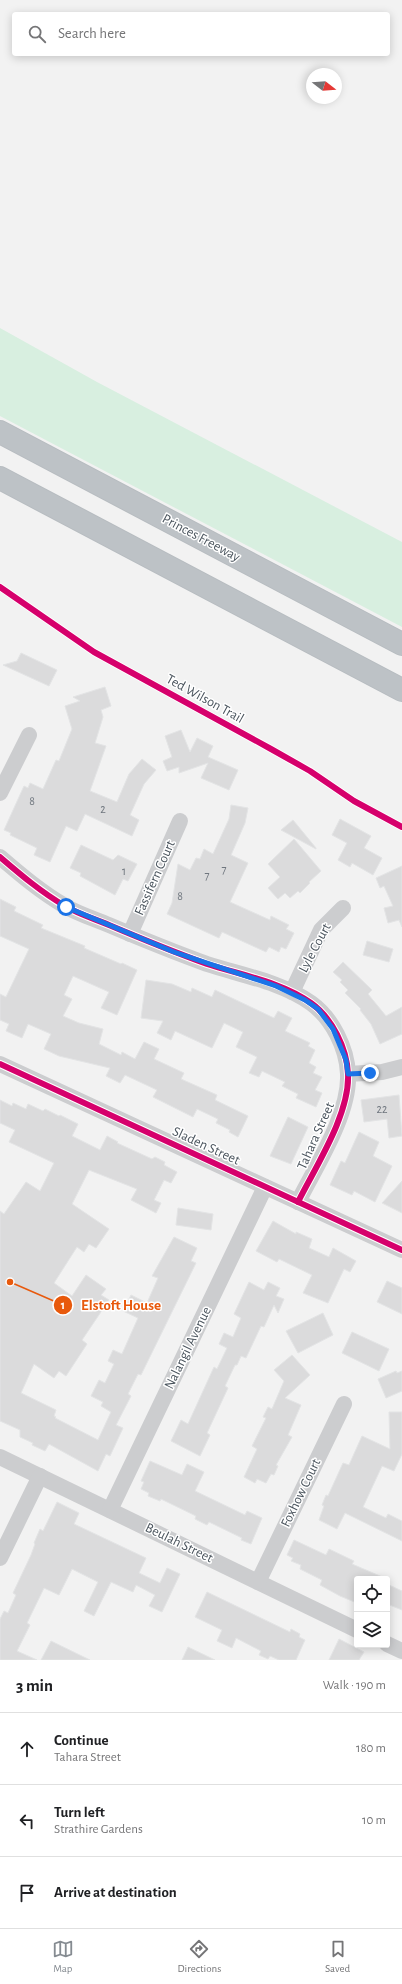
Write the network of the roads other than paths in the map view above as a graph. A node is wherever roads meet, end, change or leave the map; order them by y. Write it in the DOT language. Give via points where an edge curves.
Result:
graph roads {
  1 [pos="0,432"];
  2 [pos="0,478"];
  3 [pos="402,644"];
  4 [pos="402,690"];
  5 [pos="29,735"];
  6 [pos="0,793"];
  7 [pos="180,821"];
  8 [pos="0,857"];
  9 [pos="343,908"];
  10 [pos="130,934"];
  11 [pos="292,992"];
  12 [pos="0,1064"];
  13 [pos="402,1067"];
  14 [pos="348,1074"];
  15 [pos="265,1187"];
  16 [pos="298,1202"];
  17 [pos="402,1250"];
  18 [pos="344,1404"];
  19 [pos="0,1457"];
  20 [pos="40,1476"];
  21 [pos="110,1510"];
  22 [pos="0,1558"];
  23 [pos="258,1582"];
  24 [pos="354,1629"];
  25 [pos="390,1645"];
  26 [pos="402,1651"];
  27 [pos="398,1660"];
  1 -- 3 [label="highway, Princes Freeway"];
  2 -- 4 [label="highway"];
  5 -- 6 [label="street"];
  7 -- 10 [label="street, Fassifern Court"];
  8 -- 10 [label="street, Tahara Street" via="36,887 66,907"];
  9 -- 11 [label="street, Lyle Court" via="321,930"];
  10 -- 11 [label="street, Tahara Street" via="174,952"];
  11 -- 14 [label="street, Tahara Street" via="318,1009 329,1023 340,1044"];
  12 -- 15 [label="street, Sladen Street"];
  13 -- 14 [label="street" via="382,1072"];
  14 -- 16 [label="street, Tahara Street" via="342,1112"];
  15 -- 16 [label="street, Sladen Street"];
  15 -- 21 [label="street, Nalangil Avenue"];
  16 -- 17 [label="street, Sladen Street"];
  18 -- 23 [label="street, Foxhow Court"];
  19 -- 20 [label="street, Beulah Street"];
  20 -- 21 [label="street, Beulah Street"];
  20 -- 22 [label="street"];
  21 -- 23 [label="street, Beulah Street"];
  23 -- 24 [label="street, Beulah Street"];
  25 -- 26 [label="street"];
  26 -- 27 [label="street"];
}
